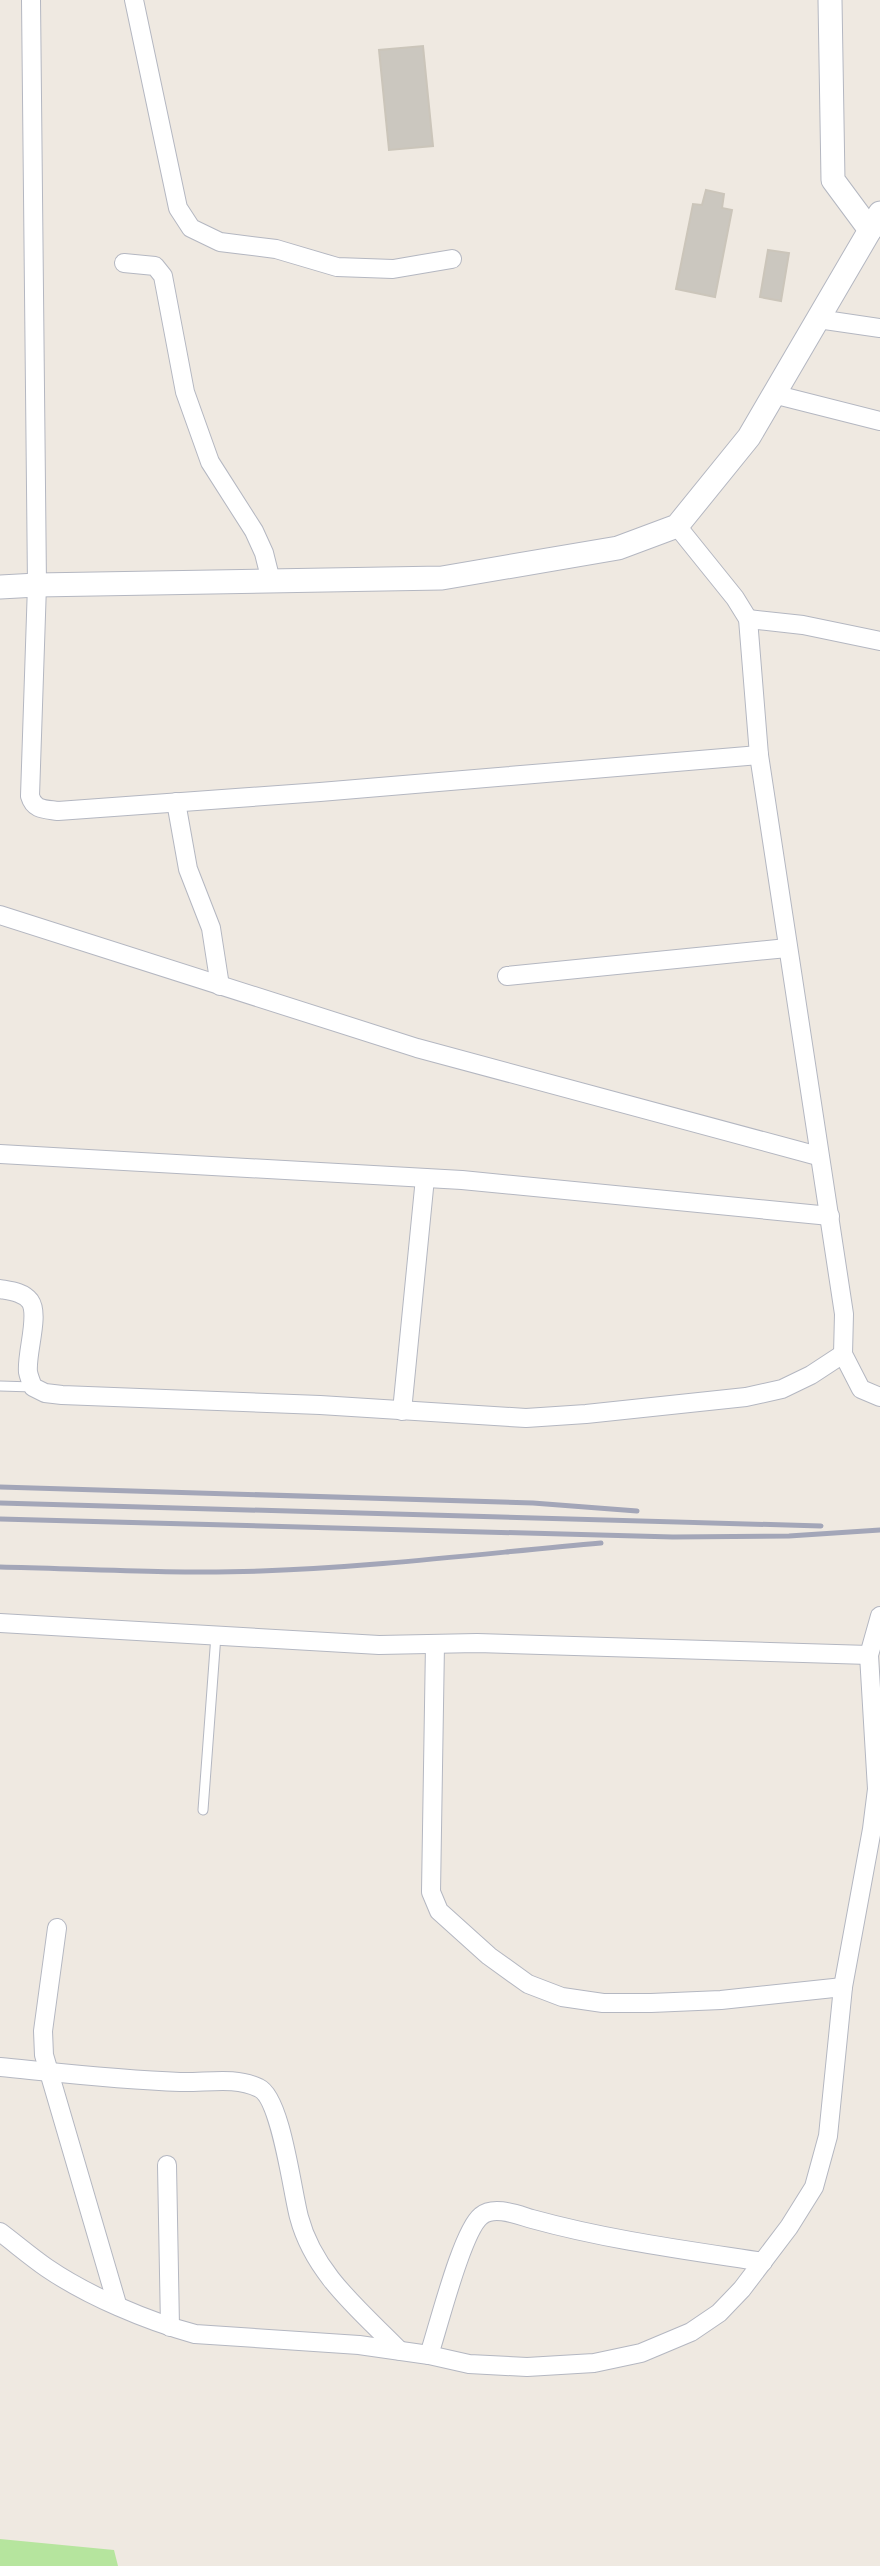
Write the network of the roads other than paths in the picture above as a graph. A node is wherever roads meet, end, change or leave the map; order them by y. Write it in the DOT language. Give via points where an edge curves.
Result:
graph roads {
  1 [pos="31,0"];
  2 [pos="134,0"];
  3 [pos="830,0"];
  4 [pos="875,221"];
  5 [pos="452,259"];
  6 [pos="124,263"];
  7 [pos="818,319"];
  8 [pos="880,328"];
  9 [pos="774,394"];
  10 [pos="880,421"];
  11 [pos="677,526"];
  12 [pos="271,581"];
  13 [pos="37,584"];
  14 [pos="0,587"];
  15 [pos="748,619"];
  16 [pos="880,641"];
  17 [pos="758,755"];
  18 [pos="176,802"];
  19 [pos="0,915"];
  20 [pos="787,948"];
  21 [pos="507,976"];
  22 [pos="220,986"];
  23 [pos="0,1154"];
  24 [pos="818,1156"];
  25 [pos="425,1178"];
  26 [pos="830,1216"];
  27 [pos="0,1289"];
  28 [pos="843,1354"];
  29 [pos="0,1386"];
  30 [pos="33,1387"];
  31 [pos="880,1398"];
  32 [pos="402,1411"];
  33 [pos="880,1616"];
  34 [pos="0,1623"];
  35 [pos="216,1635"];
  36 [pos="435,1644"];
  37 [pos="869,1655"];
  38 [pos="878,1770"];
  39 [pos="878,1791"];
  40 [pos="203,1810"];
  41 [pos="57,1928"];
  42 [pos="843,1987"];
  43 [pos="0,2067"];
  44 [pos="49,2073"];
  45 [pos="167,2165"];
  46 [pos="0,2232"];
  47 [pos="763,2262"];
  48 [pos="117,2304"];
  49 [pos="170,2327"];
  50 [pos="400,2351"];
  51 [pos="429,2355"];
  1 -- 13 [label="street"];
  2 -- 5 [label="street" via="178,208 191,228 220,242 276,249 337,267 393,269"];
  3 -- 4 [label="street" via="833,180"];
  4 -- 7 [label="street"];
  6 -- 12 [label="street" via="155,266 163,276 184,392 210,462 254,531"];
  7 -- 8 [label="street"];
  7 -- 9 [label="street"];
  9 -- 10 [label="street"];
  9 -- 11 [label="street" via="749,437"];
  11 -- 12 [label="street" via="618,548 442,578"];
  11 -- 15 [label="street"];
  12 -- 13 [label="street"];
  13 -- 14 [label="street"];
  13 -- 18 [label="street" via="32,804 58,811"];
  15 -- 16 [label="street"];
  15 -- 17 [label="street"];
  17 -- 18 [label="street"];
  17 -- 20 [label="street"];
  18 -- 22 [label="street" via="188,869 211,928"];
  19 -- 22 [label="street"];
  20 -- 21 [label="street"];
  20 -- 24 [label="street"];
  22 -- 24 [label="street" via="417,1048"];
  23 -- 25 [label="street"];
  24 -- 26 [label="street"];
  25 -- 26 [label="street"];
  25 -- 32 [label="street"];
  26 -- 28 [label="street" via="844,1314"];
  27 -- 30 [label="street" via="29,1299 34,1309 28,1353"];
  28 -- 31 [label="street" via="861,1389"];
  28 -- 32 [label="street" via="782,1390 746,1397 526,1418"];
  29 -- 30 [label="lane"];
  30 -- 32 [label="street" via="62,1395"];
  33 -- 37 [label="street"];
  34 -- 35 [label="street"];
  35 -- 36 [label="street"];
  35 -- 40 [label="lane"];
  36 -- 37 [label="street"];
  36 -- 42 [label="street" via="431,1892 439,1911 489,1956 541,1990 603,2003 720,2000"];
  37 -- 38 [label="street"];
  38 -- 39 [label="street"];
  39 -- 42 [label="street"];
  41 -- 44 [label="street" via="43,2031"];
  42 -- 47 [label="street" via="828,2136 814,2187"];
  43 -- 44 [label="street"];
  44 -- 48 [label="street"];
  44 -- 50 [label="street" via="180,2082 243,2081 262,2089 274,2106 311,2250 329,2278"];
  45 -- 49 [label="street"];
  46 -- 48 [label="street" via="47,2268"];
  47 -- 51 [label="street" via="719,2313 691,2332 641,2353 527,2367 469,2364"];
  47 -- 51 [label="street" via="655,2246 489,2212 474,2224 460,2254"];
  48 -- 49 [label="street"];
  49 -- 50 [label="street" via="195,2334"];
  50 -- 51 [label="street"];
}
